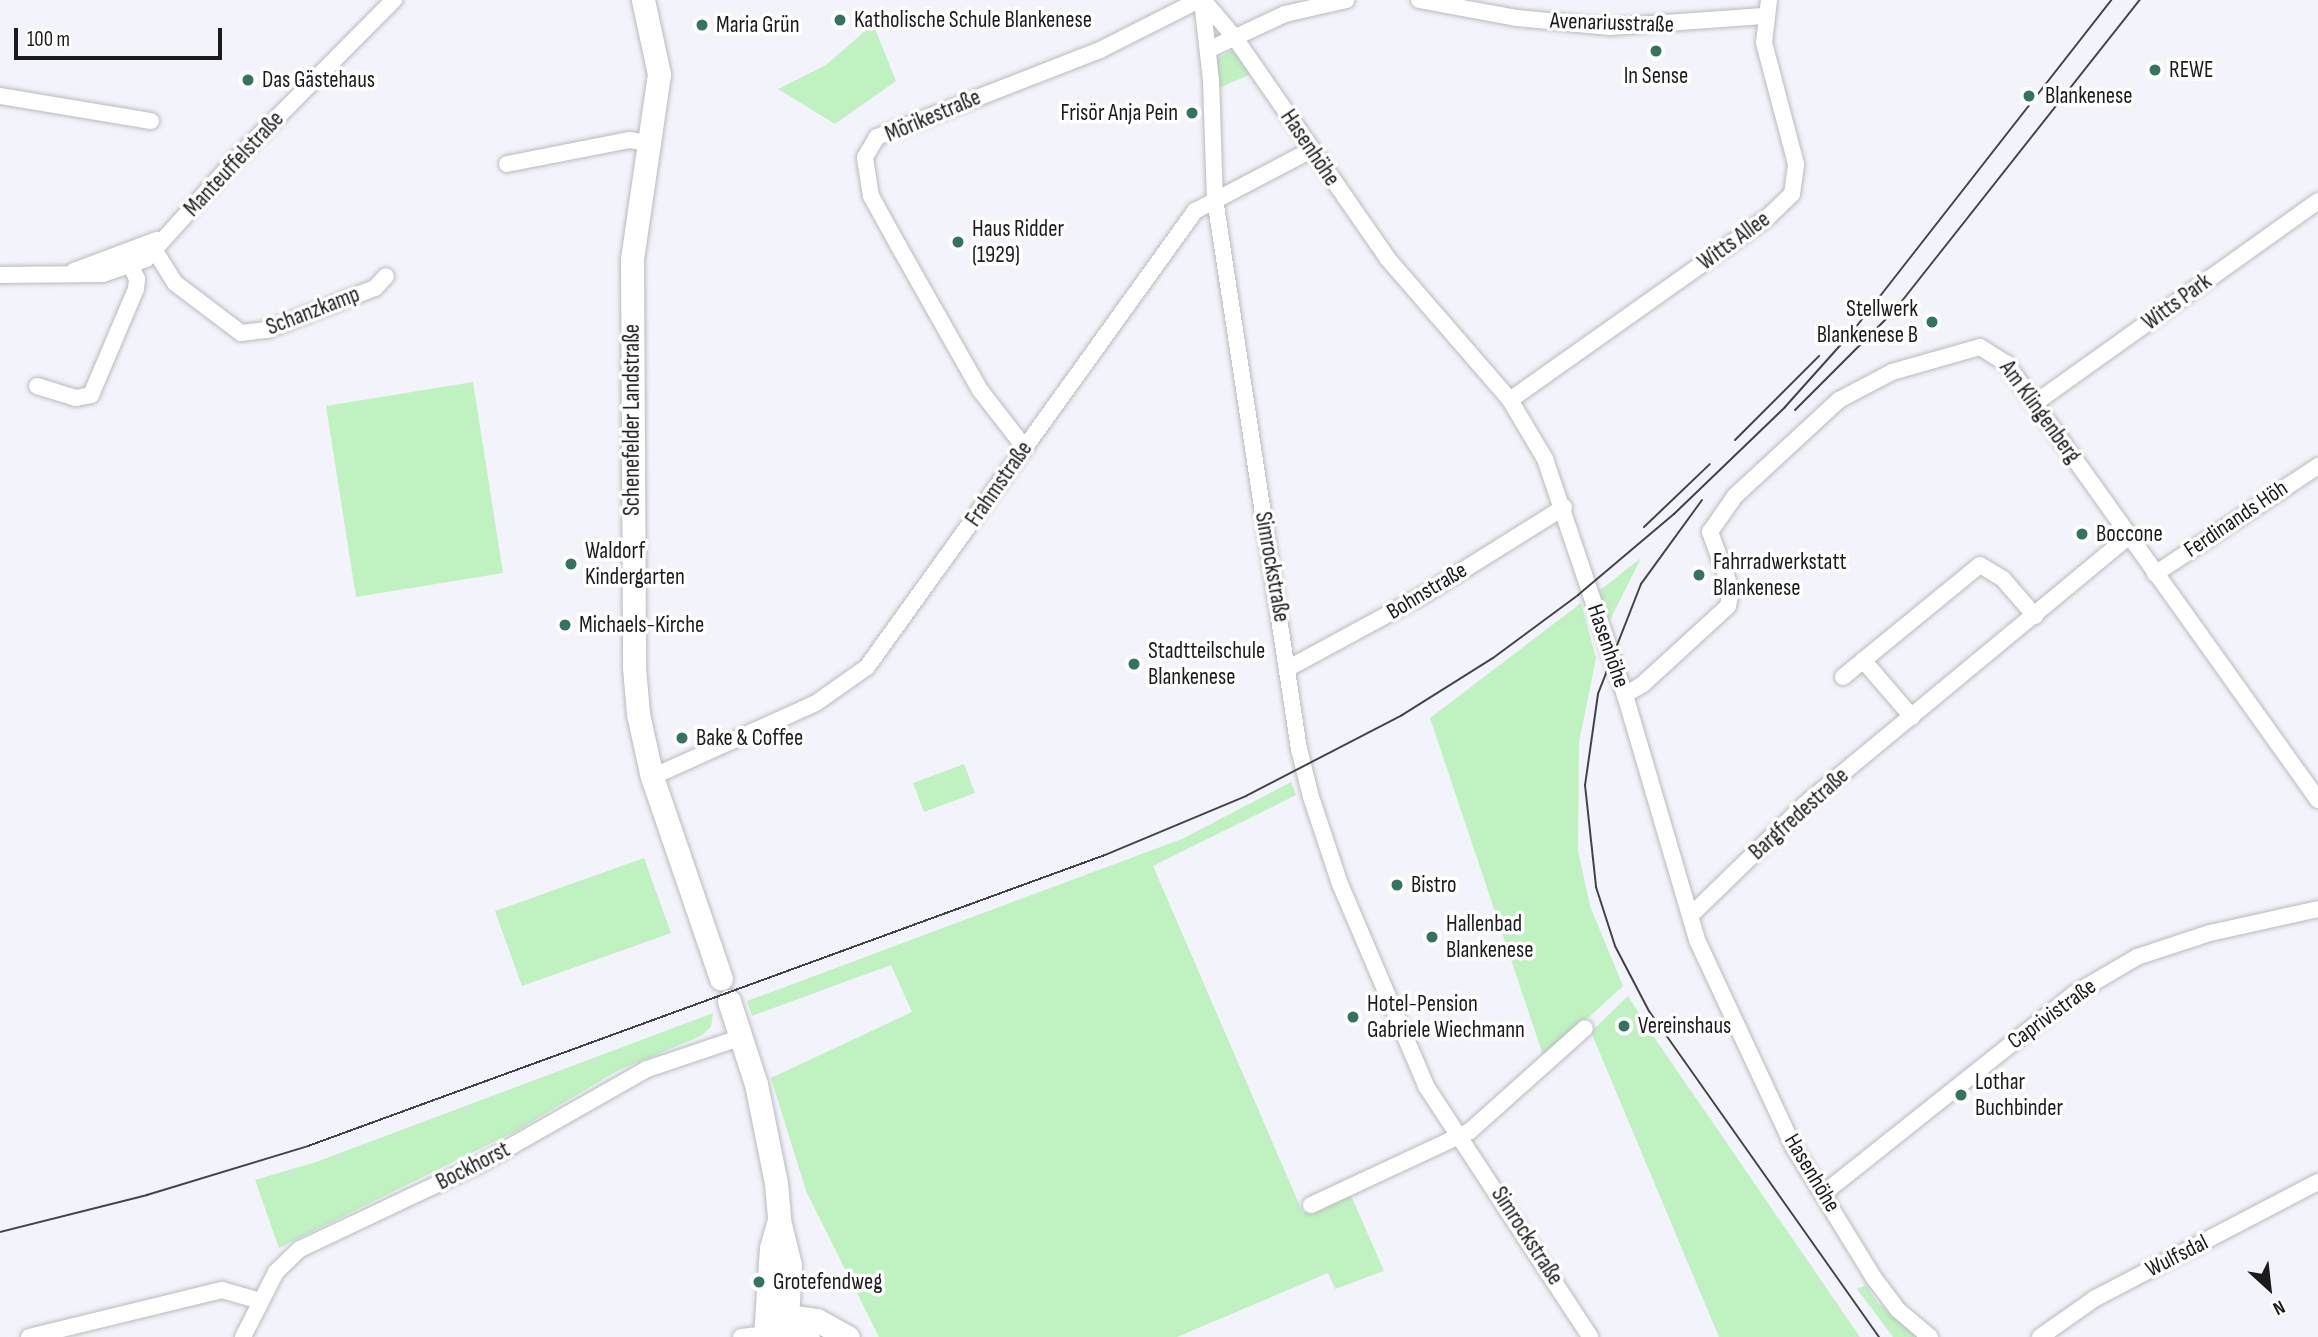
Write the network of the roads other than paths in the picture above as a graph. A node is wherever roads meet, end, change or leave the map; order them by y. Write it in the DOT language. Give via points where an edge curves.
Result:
graph roads {
  1 [pos="394,0"];
  2 [pos="643,0"];
  3 [pos="1201,0"];
  4 [pos="1346,0"];
  5 [pos="1419,0"];
  6 [pos="1767,8"];
  7 [pos="1235,38"];
  8 [pos="1208,50"];
  9 [pos="0,96"];
  10 [pos="151,121"];
  11 [pos="649,143"];
  12 [pos="1311,149"];
  13 [pos="507,164"];
  14 [pos="1215,199"];
  15 [pos="2318,201"];
  16 [pos="156,244"];
  17 [pos="129,260"];
  18 [pos="0,275"];
  19 [pos="386,276"];
  20 [pos="37,386"];
  21 [pos="1510,400"];
  22 [pos="2035,402"];
  23 [pos="1025,448"];
  24 [pos="2318,466"];
  25 [pos="1564,507"];
  26 [pos="2129,537"];
  27 [pos="2155,574"];
  28 [pos="2035,616"];
  29 [pos="1863,660"];
  30 [pos="1287,669"];
  31 [pos="1843,677"];
  32 [pos="1625,695"];
  33 [pos="1912,717"];
  34 [pos="652,777"];
  35 [pos="2318,800"];
  36 [pos="2318,909"];
  37 [pos="1690,916"];
  38 [pos="721,979"];
  39 [pos="729,1001"];
  40 [pos="1585,1028"];
  41 [pos="742,1037"];
  42 [pos="1459,1138"];
  43 [pos="2318,1182"];
  44 [pos="1824,1193"];
  45 [pos="1311,1205"];
  46 [pos="260,1301"];
  47 [pos="783,1333"];
  48 [pos="29,1337"];
  49 [pos="243,1337"];
  50 [pos="741,1337"];
  51 [pos="848,1337"];
  52 [pos="1590,1337"];
  53 [pos="1930,1337"];
  54 [pos="2040,1337"];
  1 -- 16 [label="street, Manteuffelstraße"];
  2 -- 11 [label="main road, Schenefelder Landstraße" via="659,74"];
  3 -- 7 [label="street, Hasenhöhe"];
  3 -- 8 [label="street, Simrockstraße"];
  3 -- 23 [label="street, Mörikestraße" via="1100,50 877,138 866,157 871,196 910,268 980,390"];
  4 -- 7 [label="street" via="1293,11"];
  5 -- 6 [label="street, Avenariusstraße" via="1517,18 1609,27"];
  6 -- 21 [label="street, Witts Allee" via="1766,57 1796,164 1792,194 1767,218"];
  7 -- 8 [label="street"];
  7 -- 12 [label="street, Hasenhöhe"];
  8 -- 14 [label="street, Simrockstraße"];
  9 -- 10 [label="street"];
  11 -- 13 [label="street" via="629,140"];
  11 -- 34 [label="main road, Schenefelder Landstraße" via="632,260 632,497 634,667 638,714"];
  12 -- 14 [label="street, Frahmstraße"];
  12 -- 21 [label="street, Hasenhöhe" via="1388,258"];
  14 -- 23 [label="street, Frahmstraße" via="1195,211"];
  14 -- 30 [label="street, Simrockstraße"];
  15 -- 22 [label="street, Witts Park"];
  16 -- 17 [label="street, Manteuffelstraße"];
  16 -- 19 [label="street, Schanzkamp" via="186,294 241,333 267,330 375,288"];
  17 -- 18 [label="street, Manteuffelstraße" via="103,275"];
  17 -- 20 [label="street" via="136,289 91,395 76,398"];
  21 -- 25 [label="street, Hasenhöhe" via="1549,466"];
  22 -- 26 [label="street, Am Klingenberg"];
  22 -- 32 [label="street, Am Klingenberg" via="2001,357 1980,347 1892,372 1831,406 1735,496 1712,525 1711,545 1731,589 1728,606"];
  23 -- 34 [label="street, Frahmstraße" via="862,672 810,706"];
  24 -- 27 [label="street, Ferdinands Höh"];
  25 -- 30 [label="street, Bohnstraße" via="1417,599"];
  25 -- 32 [label="street, Hasenhöhe"];
  26 -- 27 [label="street, Am Klingenberg"];
  26 -- 28 [label="street, Bargfredestraße"];
  27 -- 35 [label="street, Am Klingenberg"];
  28 -- 29 [label="street" via="2003,579 1980,565"];
  28 -- 33 [label="street, Bargfredestraße"];
  29 -- 31 [label="street"];
  29 -- 33 [label="street"];
  30 -- 42 [label="street, Simrockstraße" via="1311,797 1340,884 1426,1086"];
  32 -- 37 [label="street, Hasenhöhe"];
  33 -- 37 [label="street, Bargfredestraße" via="1798,811"];
  34 -- 38 [label="main road, Schenefelder Landstraße"];
  36 -- 44 [label="street, Caprivistraße" via="2210,933 2137,957 2074,995"];
  37 -- 44 [label="street, Hasenhöhe" via="1793,1146"];
  39 -- 41 [label="main road"];
  40 -- 42 [label="street"];
  41 -- 46 [label="street, Bockhorst" via="638,1073 478,1165 300,1249 281,1264"];
  41 -- 47 [label="main road" via="766,1132 790,1265"];
  42 -- 45 [label="street"];
  42 -- 52 [label="street, Simrockstraße"];
  43 -- 54 [label="street, Wulfsdal" via="2094,1299"];
  44 -- 53 [label="street, Hasenhöhe" via="1874,1278 1898,1310"];
  46 -- 48 [label="street" via="222,1290"];
  46 -- 49 [label="street, Bockhorst"];
  47 -- 50 [label="street"];
  47 -- 51 [label="main road" via="825,1323"];
}
